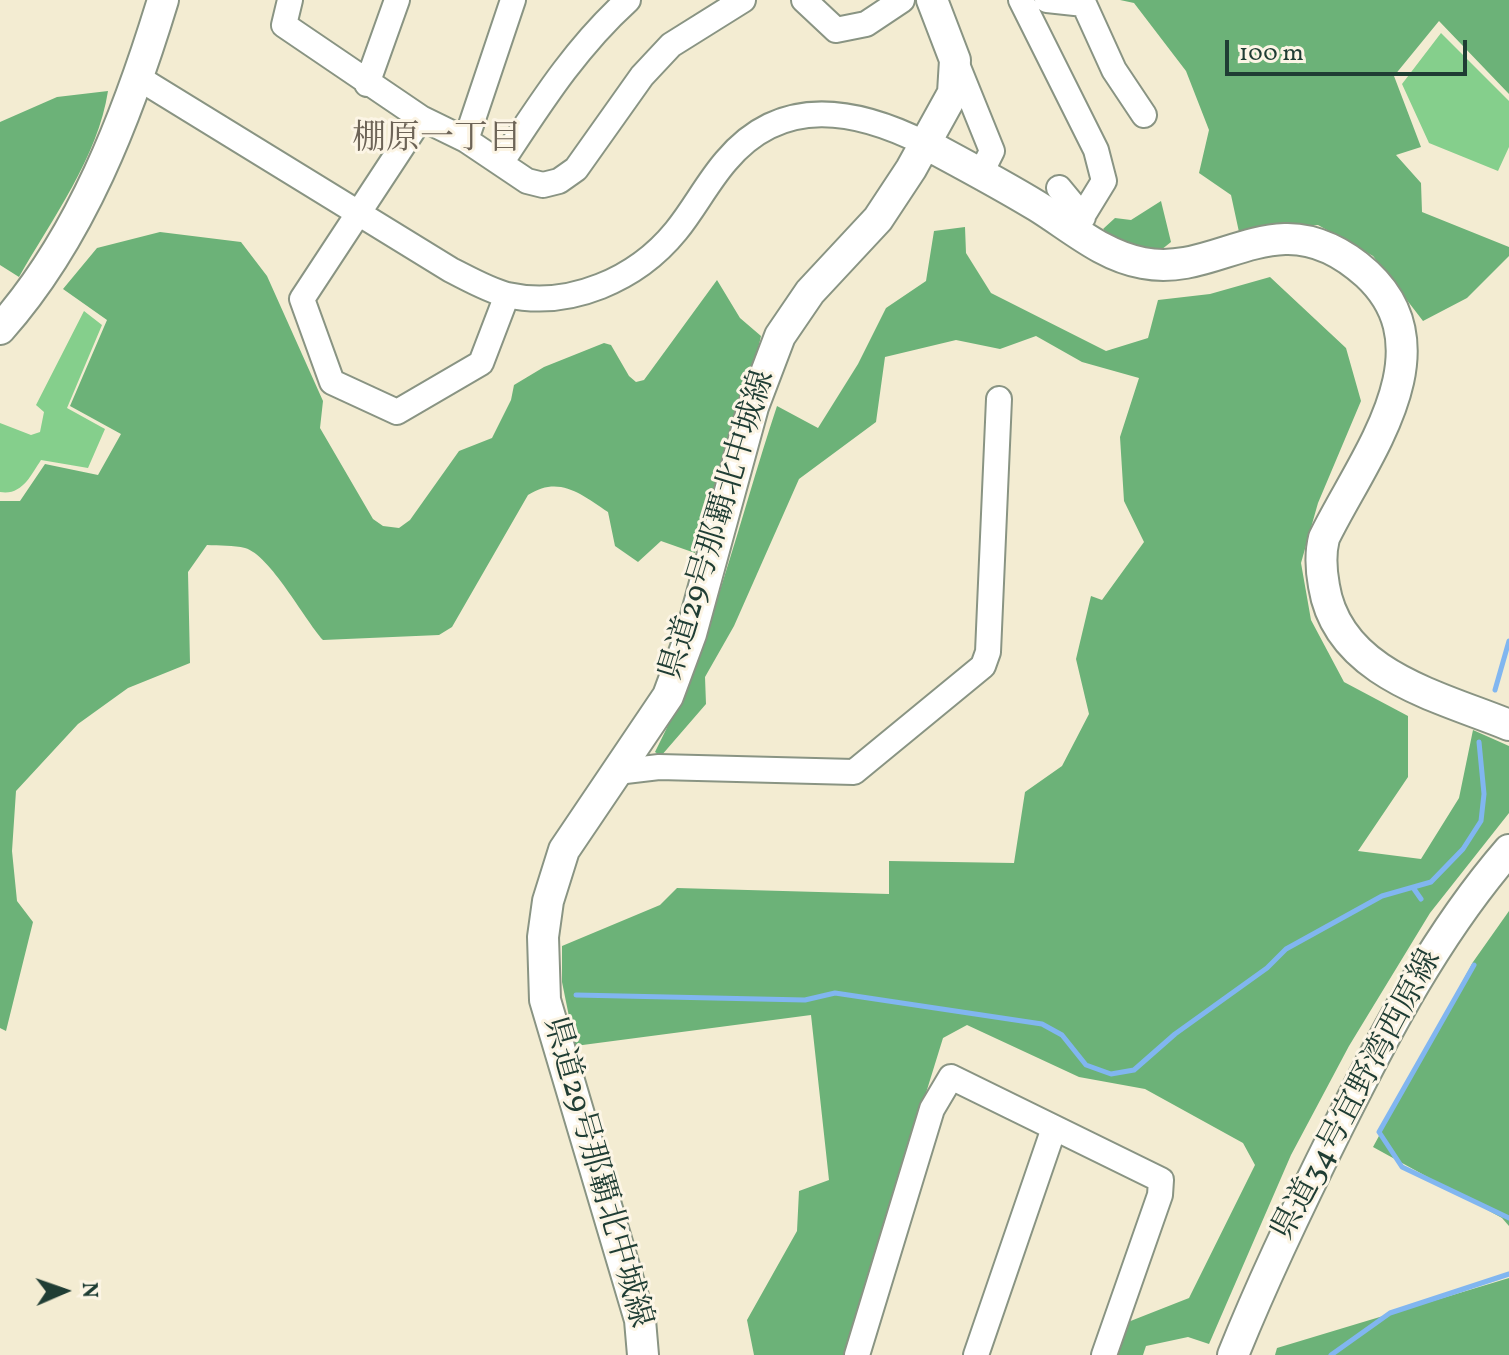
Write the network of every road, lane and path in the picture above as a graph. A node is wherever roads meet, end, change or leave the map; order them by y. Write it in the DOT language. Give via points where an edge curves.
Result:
graph roads {
  1 [pos="163,0"];
  2 [pos="290,0"];
  3 [pos="397,0"];
  4 [pos="513,0"];
  5 [pos="628,0"];
  6 [pos="743,0"];
  7 [pos="804,0"];
  8 [pos="902,0"];
  9 [pos="932,0"];
  10 [pos="1021,0"];
  11 [pos="1047,0"];
  12 [pos="955,60"];
  13 [pos="137,77"];
  14 [pos="367,84"];
  15 [pos="1144,115"];
  16 [pos="421,118"];
  17 [pos="466,140"];
  18 [pos="926,144"];
  19 [pos="501,163"];
  20 [pos="981,173"];
  21 [pos="1059,188"];
  22 [pos="359,213"];
  23 [pos="1079,224"];
  24 [pos="507,295"];
  25 [pos="0,329"];
  26 [pos="999,399"];
  27 [pos="1509,725"];
  28 [pos="617,772"];
  29 [pos="1509,850"];
  30 [pos="1054,1128"];
  31 [pos="643,1355"];
  32 [pos="857,1355"];
  33 [pos="976,1355"];
  34 [pos="1104,1355"];
  35 [pos="1233,1355"];
  1 -- 13 [label="main road"];
  2 -- 14 [label="street" via="284,25"];
  3 -- 14 [label="street"];
  4 -- 17 [label="street"];
  5 -- 19 [label="street" via="597,28 546,92"];
  6 -- 19 [label="street" via="671,45 642,76 576,169 559,181 527,181"];
  7 -- 8 [label="street" via="836,30 866,24"];
  9 -- 12 [label="main road, 県道29号那覇北中城線"];
  10 -- 23 [label="street" via="1096,150 1104,181"];
  11 -- 15 [label="street" via="1084,4 1114,70"];
  12 -- 18 [label="main road, 県道29号那覇北中城線" via="953,93"];
  12 -- 20 [label="street" via="992,151"];
  13 -- 22 [label="street"];
  13 -- 25 [label="main road" via="73,225"];
  14 -- 16 [label="street"];
  16 -- 17 [label="street"];
  16 -- 22 [label="street"];
  17 -- 19 [label="street"];
  18 -- 20 [label="main road"];
  18 -- 24 [label="street" via="848,114 814,114 772,125 726,161 675,232 619,279 561,297"];
  18 -- 28 [label="main road, 県道29号那覇北中城線" via="878,219 810,292 780,336 753,407 680,666 668,696"];
  20 -- 23 [label="main road"];
  21 -- 23 [label="street"];
  22 -- 24 [label="street" via="451,270"];
  22 -- 24 [label="street" via="302,299 332,382 397,412 481,363"];
  23 -- 27 [label="main road" via="1125,258 1179,267 1269,241 1299,240 1337,253 1372,278 1399,336 1400,386 1324,538 1325,597 1344,640 1362,659"];
  26 -- 28 [label="street" via="988,652 983,666 854,772 659,767"];
  28 -- 31 [label="main road, 県道29号那覇北中城線" via="564,850 548,901 545,1000 640,1320"];
  29 -- 35 [label="main road, 県道34号宜野湾西原線" via="1438,943 1369,1065 1286,1230"];
  30 -- 32 [label="street" via="951,1077 932,1109"];
  30 -- 33 [label="street"];
  30 -- 34 [label="street" via="1161,1180"];
}
